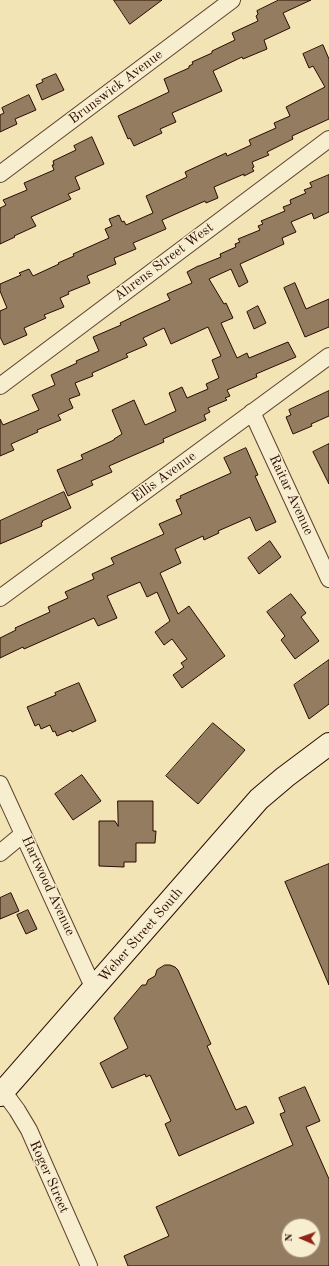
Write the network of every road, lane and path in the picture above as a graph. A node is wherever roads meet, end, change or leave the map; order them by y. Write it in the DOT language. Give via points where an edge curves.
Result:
graph roads {
  1 [pos="232,0"];
  2 [pos="329,139"];
  3 [pos="0,174"];
  4 [pos="329,356"];
  5 [pos="0,386"];
  6 [pos="252,412"];
  7 [pos="329,579"];
  8 [pos="0,598"];
  9 [pos="329,744"];
  10 [pos="0,784"];
  11 [pos="23,834"];
  12 [pos="0,853"];
  13 [pos="94,989"];
  14 [pos="2,1093"];
  15 [pos="89,1266"];
  1 -- 3 [label="street, Brunswick Avenue"];
  2 -- 5 [label="street, Ahrens Street West"];
  4 -- 6 [label="street, Ellis Avenue"];
  6 -- 7 [label="street, Raitar Avenue"];
  6 -- 8 [label="street, Ellis Avenue"];
  9 -- 13 [label="main road, Weber Street South" via="259,799"];
  10 -- 11 [label="street, Hartwood Avenue"];
  11 -- 12 [label="street"];
  11 -- 13 [label="street, Hartwood Avenue"];
  13 -- 14 [label="main road, Weber Street South"];
  14 -- 15 [label="street, Roger Street" via="17,1110 28,1130"];
}
